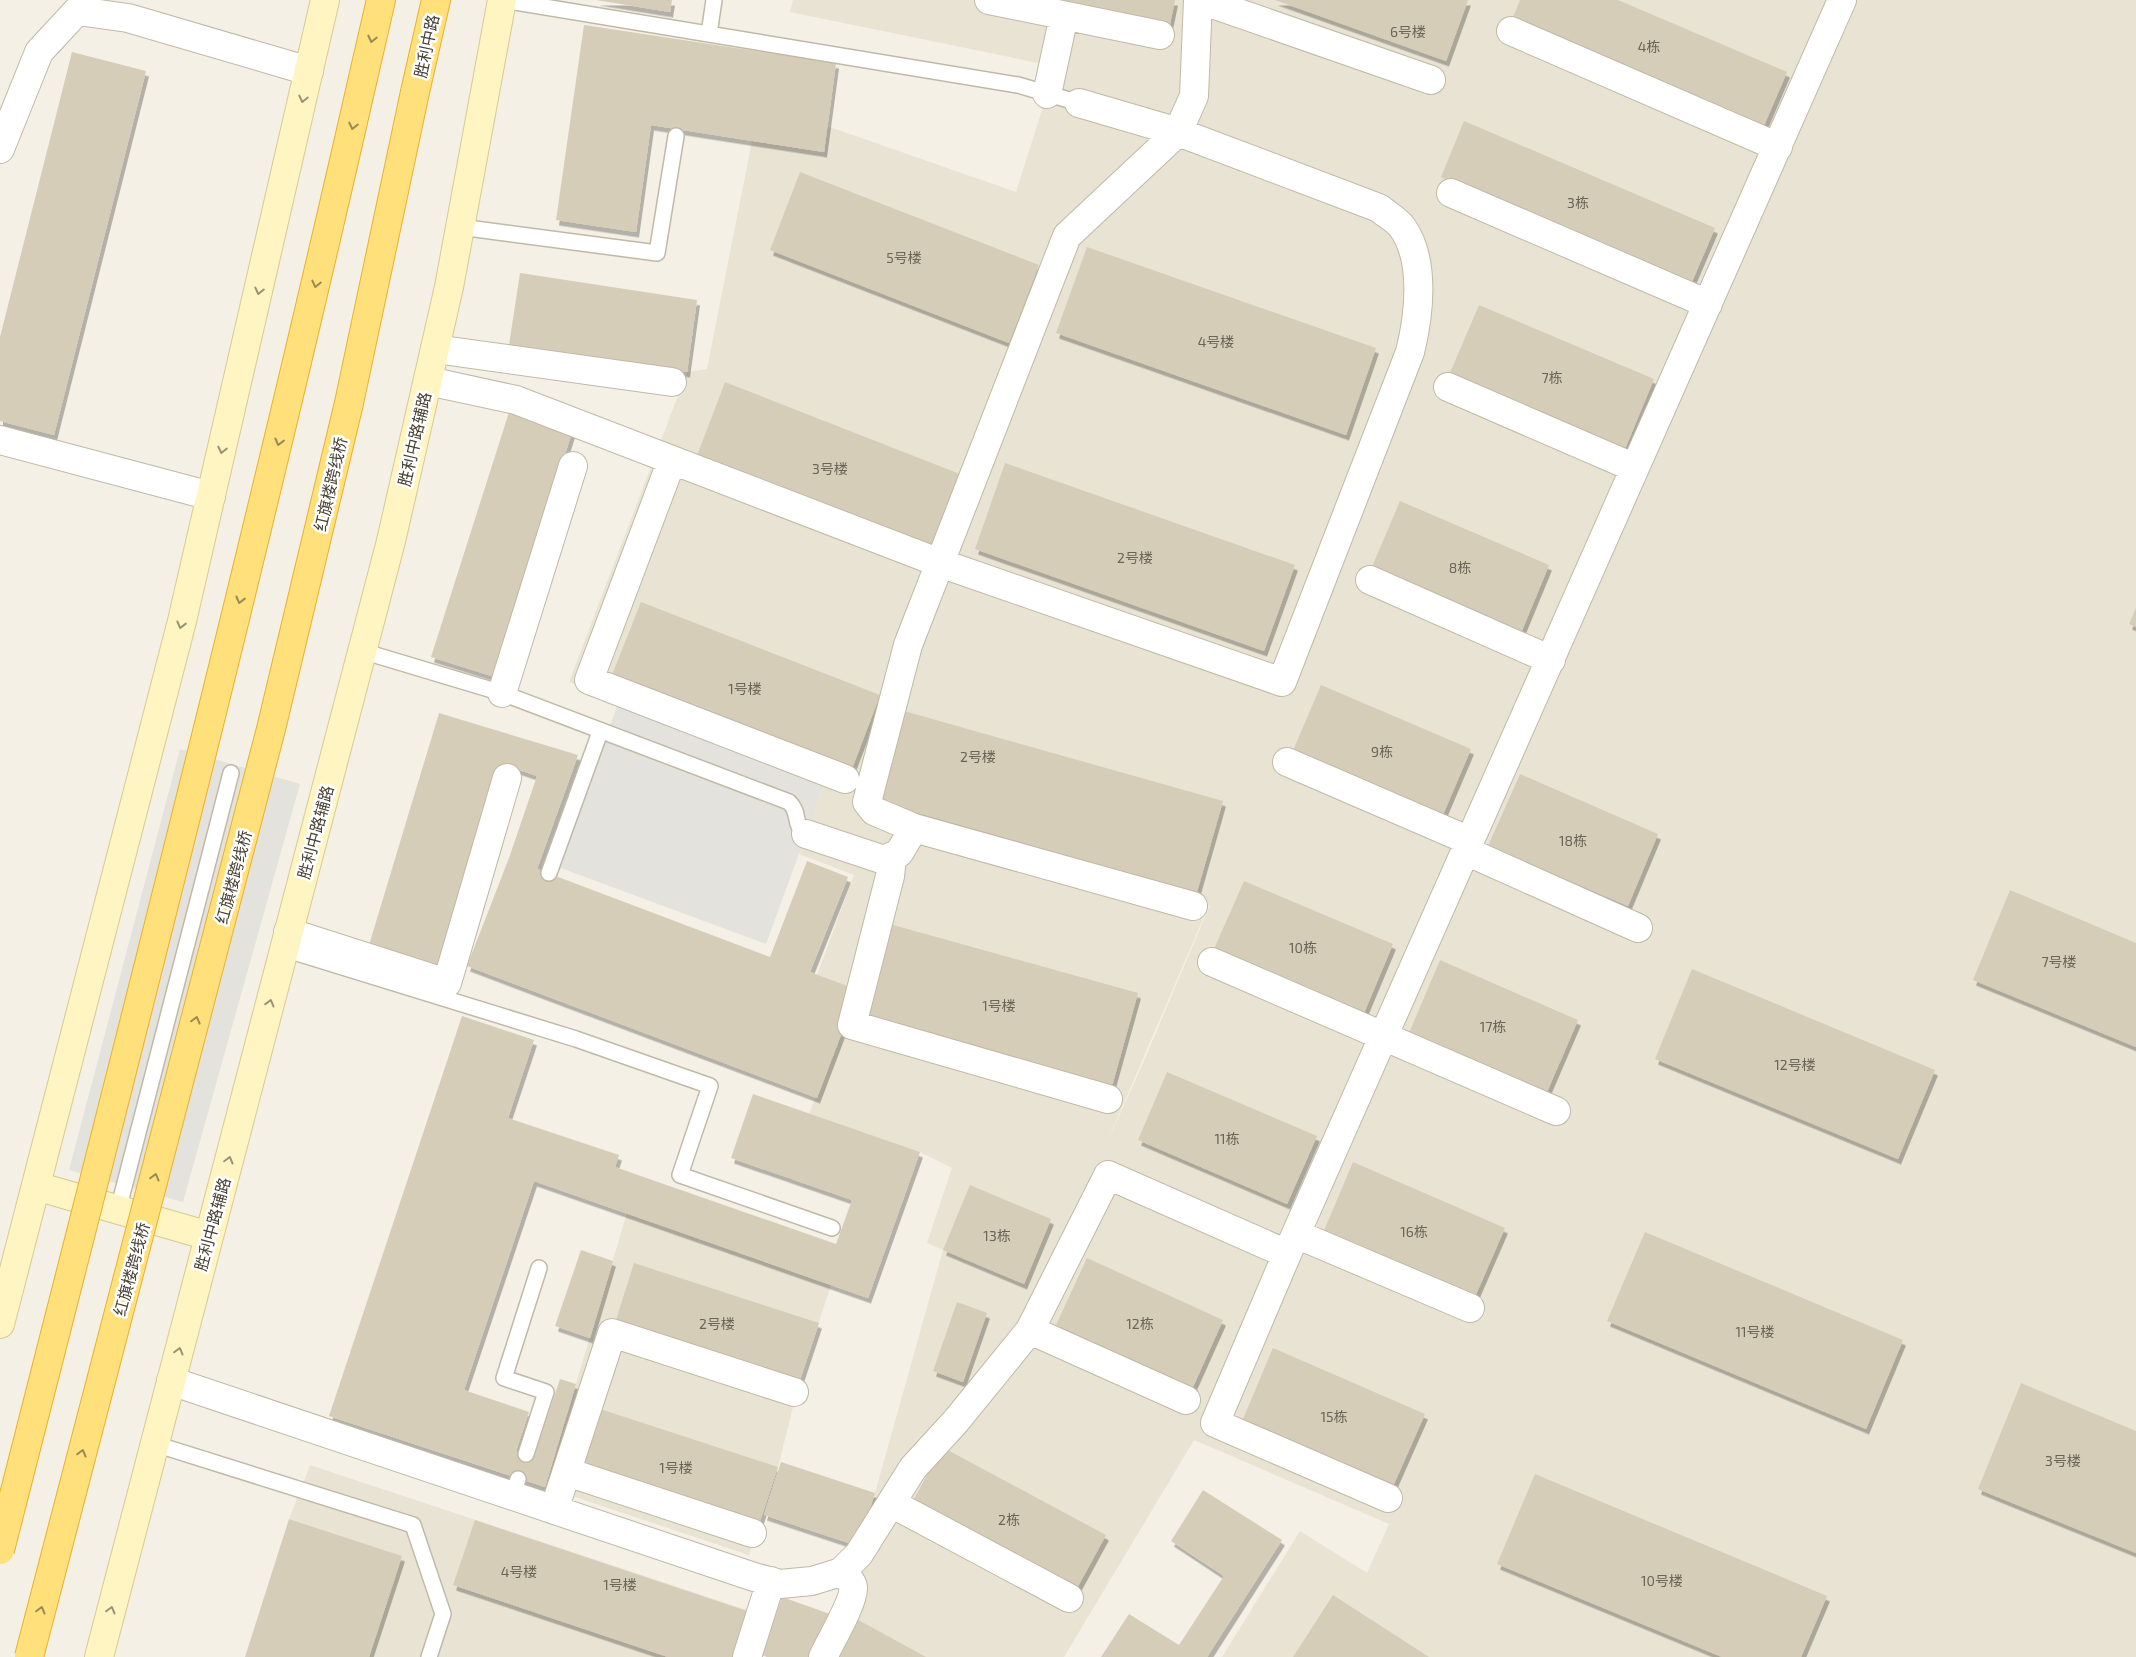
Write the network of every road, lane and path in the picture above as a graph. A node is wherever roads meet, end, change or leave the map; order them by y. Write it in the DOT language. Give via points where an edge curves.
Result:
graph roads {
  1 [pos="325,0"];
  2 [pos="381,0"];
  3 [pos="436,0"];
  4 [pos="502,0"];
  5 [pos="714,0"];
  6 [pos="989,0"];
  7 [pos="1200,0"];
  8 [pos="1842,0"];
  9 [pos="1064,16"];
  10 [pos="1511,32"];
  11 [pos="709,34"];
  12 [pos="1160,35"];
  13 [pos="309,71"];
  14 [pos="1431,80"];
  15 [pos="415,92"];
  16 [pos="1046,94"];
  17 [pos="1079,103"];
  18 [pos="1178,132"];
  19 [pos="676,136"];
  20 [pos="1778,147"];
  21 [pos="0,148"];
  22 [pos="1451,193"];
  23 [pos="460,227"];
  24 [pos="1708,304"];
  25 [pos="435,349"];
  26 [pos="428,381"];
  27 [pos="672,382"];
  28 [pos="1448,387"];
  29 [pos="0,440"];
  30 [pos="672,460"];
  31 [pos="573,466"];
  32 [pos="1635,468"];
  33 [pos="211,496"];
  34 [pos="940,563"];
  35 [pos="1370,580"];
  36 [pos="362,651"];
  37 [pos="1551,660"];
  38 [pos="502,693"];
  39 [pos="600,732"];
  40 [pos="1287,762"];
  41 [pos="231,773"];
  42 [pos="507,778"];
  43 [pos="845,779"];
  44 [pos="914,828"];
  45 [pos="806,834"];
  46 [pos="1468,846"];
  47 [pos="892,858"];
  48 [pos="549,873"];
  49 [pos="1193,906"];
  50 [pos="1638,928"];
  51 [pos="286,940"];
  52 [pos="1212,962"];
  53 [pos="1384,1037"];
  54 [pos="1108,1100"];
  55 [pos="1556,1111"];
  56 [pos="37,1181"];
  57 [pos="120,1205"];
  58 [pos="832,1228"];
  59 [pos="210,1231"];
  60 [pos="1292,1244"];
  61 [pos="539,1268"];
  62 [pos="1470,1308"];
  63 [pos="0,1324"];
  64 [pos="1030,1330"];
  65 [pos="171,1381"];
  66 [pos="794,1392"];
  67 [pos="1186,1400"];
  68 [pos="155,1444"];
  69 [pos="526,1454"];
  70 [pos="567,1472"];
  71 [pos="1388,1498"];
  72 [pos="891,1503"];
  73 [pos="554,1510"];
  74 [pos="752,1534"];
  75 [pos="0,1550"];
  76 [pos="841,1572"];
  77 [pos="771,1581"];
  78 [pos="1069,1598"];
  79 [pos="29,1657"];
  80 [pos="99,1657"];
  81 [pos="429,1657"];
  82 [pos="747,1657"];
  83 [pos="823,1657"];
  1 -- 13 [label="main road"];
  2 -- 75 [label="highway, one-way, bridge" via="302,349 173,873"];
  3 -- 15 [label="highway, 胜利中路"];
  4 -- 11 [label="lane"];
  4 -- 23 [label="main road, 胜利中路辅路"];
  5 -- 11 [label="lane"];
  6 -- 9 [label="street"];
  7 -- 14 [label="street"];
  7 -- 18 [label="street" via="1194,96"];
  8 -- 20 [label="street"];
  9 -- 12 [label="street"];
  9 -- 16 [label="street"];
  10 -- 20 [label="street"];
  11 -- 16 [label="lane" via="1018,85"];
  13 -- 21 [label="street" via="128,18 77,11 39,52"];
  13 -- 33 [label="main road, one-way"];
  79 -- 15 [label="highway, 红旗楼跨线桥, one-way, bridge" via="272,729 349,403"];
  16 -- 17 [label="lane"];
  17 -- 18 [label="street"];
  18 -- 34 [label="street" via="1067,236"];
  18 -- 34 [label="street" via="1379,208 1402,227 1412,248 1419,280 1417,322 1410,352 1282,682"];
  19 -- 23 [label="lane" via="657,253"];
  20 -- 24 [label="street"];
  22 -- 24 [label="street"];
  23 -- 25 [label="main road, 胜利中路辅路"];
  24 -- 32 [label="street"];
  25 -- 26 [label="main road, 胜利中路辅路"];
  25 -- 27 [label="street"];
  26 -- 30 [label="street" via="516,400"];
  26 -- 36 [label="main road, 胜利中路辅路"];
  28 -- 32 [label="street"];
  29 -- 33 [label="street"];
  30 -- 34 [label="street"];
  30 -- 43 [label="street" via="589,680"];
  31 -- 38 [label="street"];
  32 -- 37 [label="street"];
  33 -- 56 [label="main road, one-way" via="182,621"];
  34 -- 44 [label="street" via="908,645 867,802 874,811"];
  35 -- 37 [label="street"];
  36 -- 38 [label="lane"];
  36 -- 51 [label="main road, 胜利中路辅路"];
  37 -- 46 [label="street"];
  38 -- 39 [label="lane"];
  39 -- 45 [label="lane" via="788,802 795,808 798,825"];
  39 -- 48 [label="lane"];
  40 -- 46 [label="street"];
  41 -- 57 [label="lane"];
  42 -- 51 [label="street" via="447,982"];
  44 -- 47 [label="street" via="899,853"];
  44 -- 49 [label="street"];
  45 -- 47 [label="street" via="884,860"];
  46 -- 50 [label="street"];
  46 -- 53 [label="street"];
  47 -- 54 [label="street" via="852,1025"];
  51 -- 58 [label="lane" via="710,1086 680,1176"];
  59 -- 51 [label="main road, 胜利中路辅路, one-way"];
  52 -- 53 [label="street"];
  53 -- 55 [label="street"];
  53 -- 60 [label="street"];
  56 -- 57 [label="main road"];
  56 -- 63 [label="main road"];
  57 -- 59 [label="main road"];
  65 -- 59 [label="main road, 胜利中路辅路, one-way"];
  60 -- 62 [label="street"];
  60 -- 64 [label="street" via="1108,1175"];
  60 -- 71 [label="street" via="1215,1423"];
  61 -- 69 [label="lane" via="504,1378 546,1392"];
  64 -- 67 [label="street"];
  64 -- 72 [label="street" via="913,1468"];
  65 -- 68 [label="main road, 胜利中路辅路"];
  65 -- 73 [label="street" via="516,1487"];
  66 -- 70 [label="street" via="612,1333"];
  80 -- 68 [label="main road, 胜利中路辅路, one-way"];
  68 -- 81 [label="lane" via="413,1525 443,1614"];
  70 -- 73 [label="street"];
  70 -- 74 [label="street"];
  72 -- 76 [label="street" via="859,1554"];
  72 -- 78 [label="street"];
  73 -- 77 [label="street"];
  76 -- 77 [label="street" via="812,1581 780,1584"];
  76 -- 83 [label="street" via="853,1588 852,1599"];
  77 -- 82 [label="street"];
}
